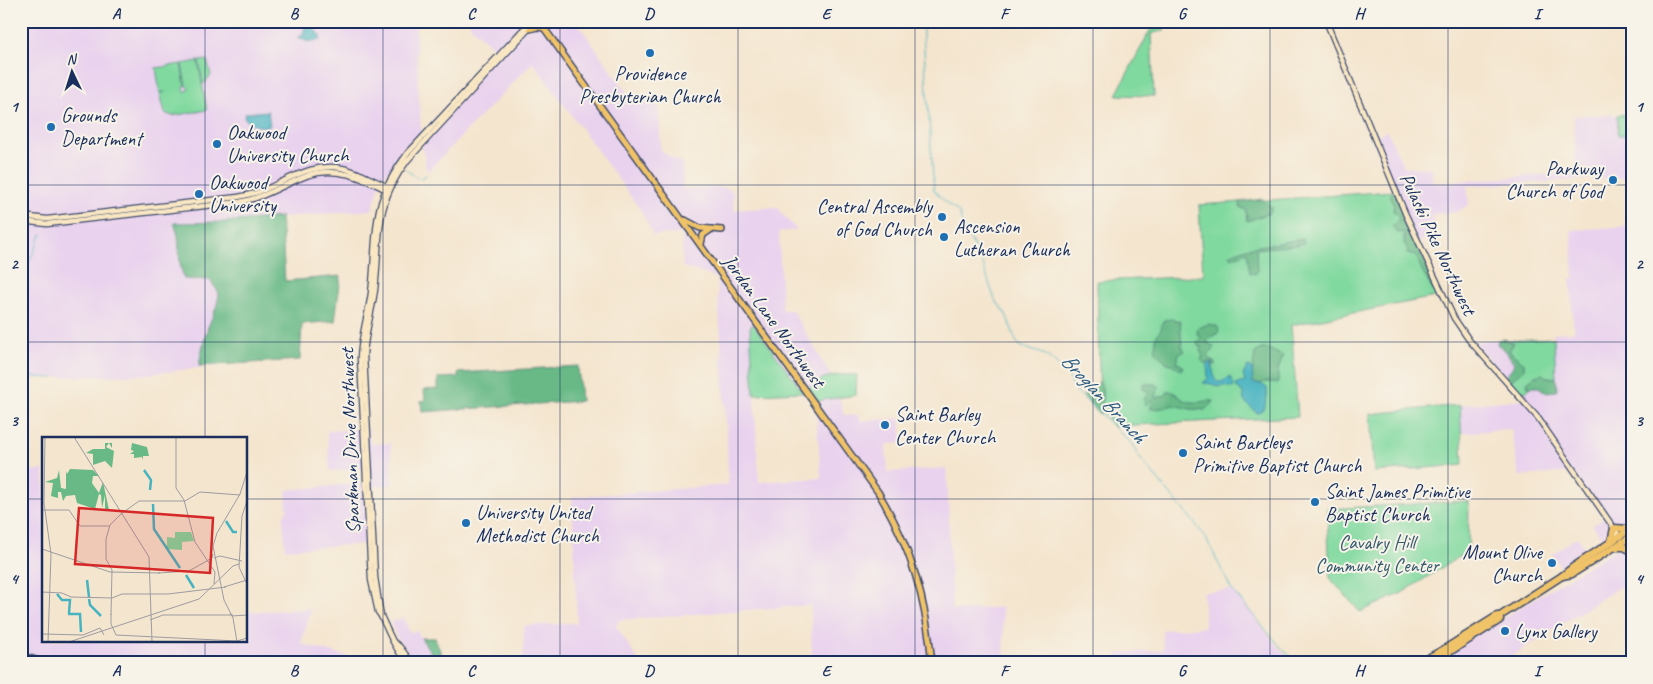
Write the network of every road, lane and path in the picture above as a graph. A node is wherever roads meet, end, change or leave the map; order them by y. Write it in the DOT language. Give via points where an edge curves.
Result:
graph roads {
  1 [pos="530,21"];
  2 [pos="538,21"];
  3 [pos="544,21"];
  4 [pos="1326,21"];
  5 [pos="530,29"];
  6 [pos="545,29"];
  7 [pos="392,175"];
  8 [pos="372,182"];
  9 [pos="388,189"];
  10 [pos="379,206"];
  11 [pos="679,215"];
  12 [pos="21,216"];
  13 [pos="65,216"];
  14 [pos="21,221"];
  15 [pos="42,224"];
  16 [pos="722,230"];
  17 [pos="709,231"];
  18 [pos="701,245"];
  19 [pos="1614,528"];
  20 [pos="1631,533"];
  21 [pos="1622,539"];
  22 [pos="1612,545"];
  23 [pos="1631,552"];
  24 [pos="382,616"];
  25 [pos="1500,616"];
  26 [pos="1477,629"];
  27 [pos="1464,642"];
  28 [pos="395,644"];
  29 [pos="1441,651"];
  30 [pos="21,656"];
  31 [pos="44,663"];
  32 [pos="407,663"];
  33 [pos="412,663"];
  34 [pos="932,663"];
  35 [pos="1419,663"];
  36 [pos="1430,663"];
  1 -- 7 [label="main road, Sparkman Drive Northwest" via="407,154"];
  2 -- 5 [label="main road, Sparkman Drive Northwest"];
  2 -- 6 [label="main road, Jordan Lane Northwest"];
  3 -- 6 [label="main road"];
  4 -- 19 [label="main road, Pulaski Pike Northwest" via="1402,206 1454,318 1469,340 1538,418"];
  5 -- 6 [label="main road"];
  5 -- 9 [label="main road, Sparkman Drive Northwest" via="414,152"];
  6 -- 11 [label="main road, Jordan Lane Northwest"];
  7 -- 8 [label="main road" via="382,182"];
  7 -- 9 [label="main road, Sparkman Drive Northwest"];
  8 -- 9 [label="main road"];
  8 -- 10 [label="main road" via="379,192"];
  8 -- 13 [label="main road" via="341,168 323,167 238,197"];
  8 -- 15 [label="main road" via="346,173 322,172 253,200"];
  9 -- 10 [label="main road, Sparkman Drive Northwest"];
  9 -- 24 [label="main road, Sparkman Drive Northwest" via="379,225 375,291 364,355 375,576"];
  10 -- 24 [label="main road, Sparkman Drive Northwest" via="374,228 371,292 360,358 371,580 378,612"];
  11 -- 16 [label="main road" via="700,228"];
  11 -- 18 [label="main road, Jordan Lane Northwest"];
  12 -- 13 [label="main road" via="40,219"];
  13 -- 15 [label="main road" via="64,220"];
  14 -- 15 [label="main road"];
  17 -- 18 [label="main road" via="703,235"];
  18 -- 34 [label="main road, Jordan Lane Northwest" via="887,507 919,583 929,626"];
  19 -- 20 [label="highway"];
  19 -- 21 [label="main road, Pulaski Pike Northwest"];
  19 -- 22 [label="highway"];
  20 -- 21 [label="highway"];
  20 -- 23 [label="highway"];
  21 -- 22 [label="highway"];
  21 -- 23 [label="main road, Pulaski Pike Northwest"];
  22 -- 23 [label="highway"];
  22 -- 25 [label="highway" via="1572,574 1562,576"];
  24 -- 28 [label="main road, Sparkman Drive Northwest"];
  25 -- 26 [label="highway"];
  25 -- 27 [label="highway" via="1500,620"];
  26 -- 27 [label="highway"];
  26 -- 29 [label="highway"];
  27 -- 36 [label="highway"];
  28 -- 32 [label="main road, Sparkman Drive Northwest"];
  28 -- 33 [label="main road, Sparkman Drive Northwest"];
  29 -- 35 [label="highway"];
  29 -- 36 [label="highway"];
  30 -- 31 [label="highway"];
}
